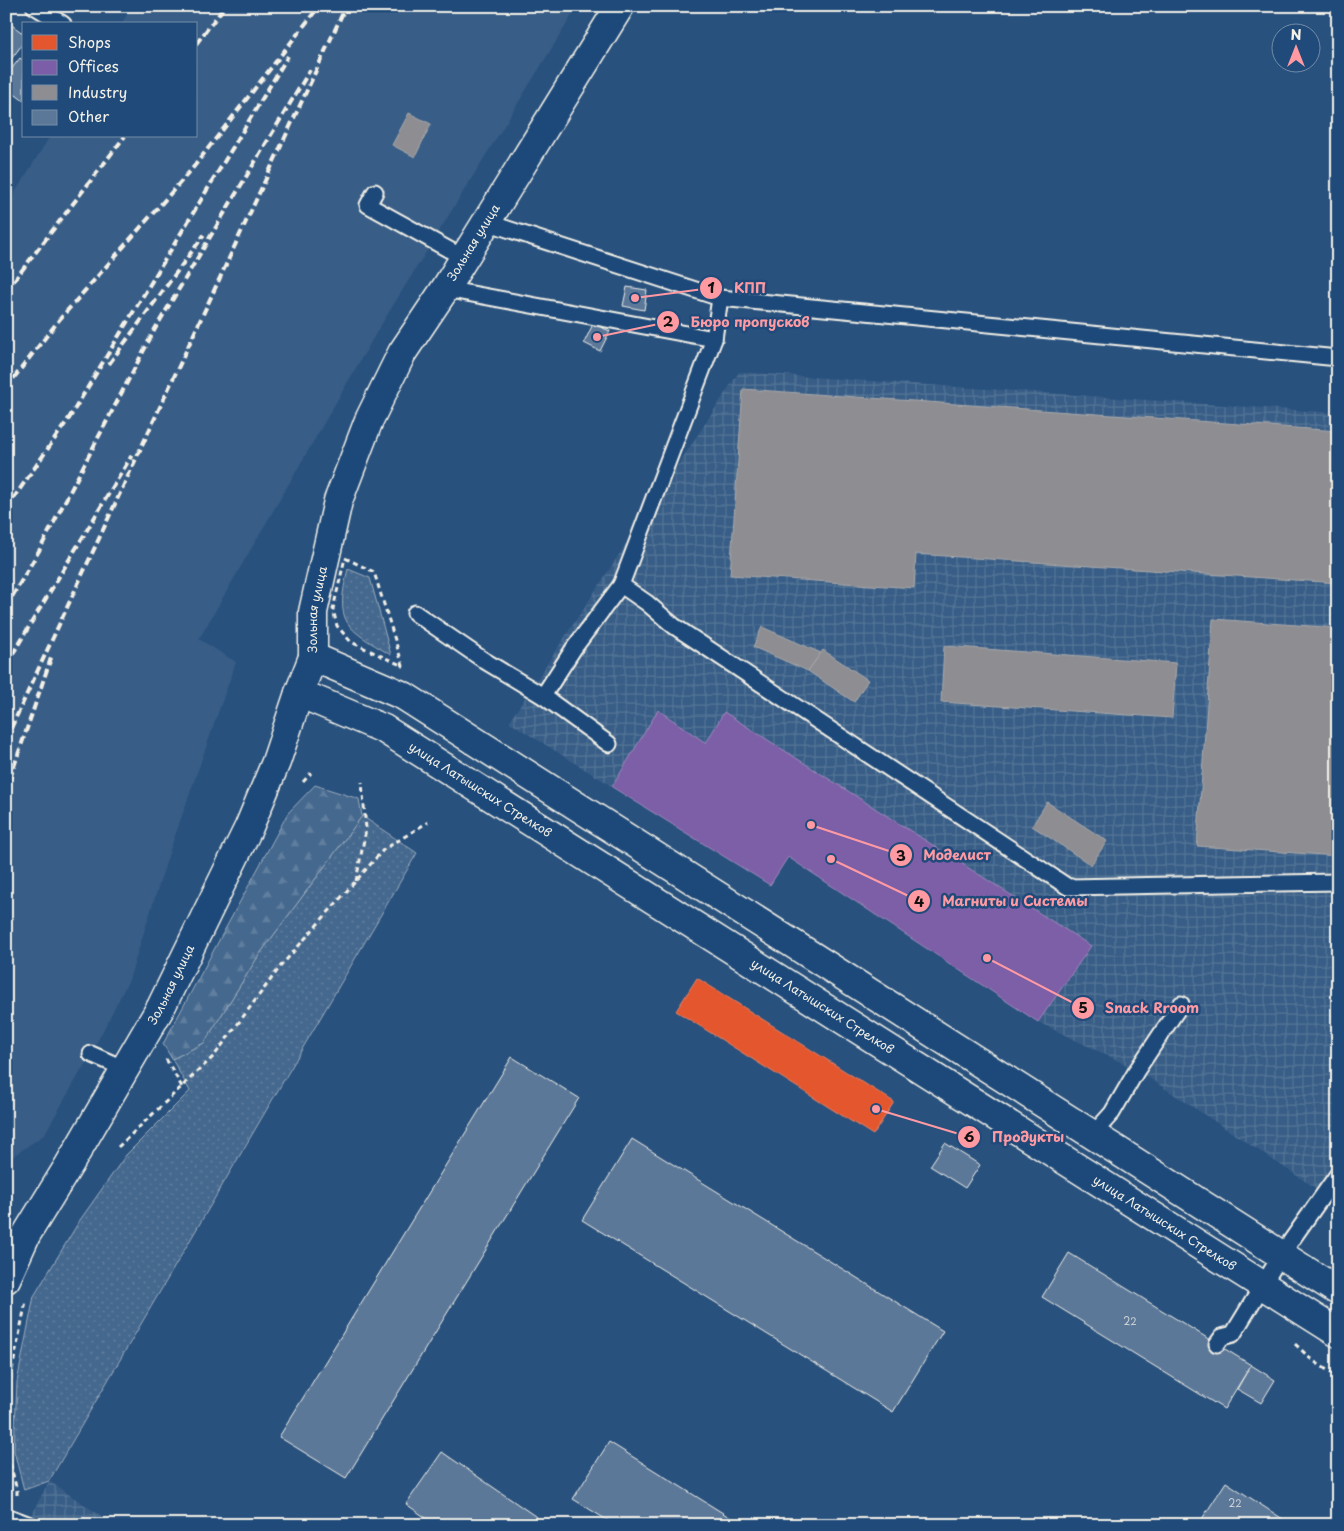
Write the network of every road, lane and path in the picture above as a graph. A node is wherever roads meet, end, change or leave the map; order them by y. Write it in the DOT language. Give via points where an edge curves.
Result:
graph roads {
  1 [pos="34,6"];
  2 [pos="620,6"];
  3 [pos="60,22"];
  4 [pos="375,192"];
  5 [pos="486,222"];
  6 [pos="464,258"];
  7 [pos="445,289"];
  8 [pos="720,298"];
  9 [pos="714,338"];
  10 [pos="1338,358"];
  11 [pos="344,558"];
  12 [pos="621,585"];
  13 [pos="415,613"];
  14 [pos="313,657"];
  15 [pos="299,693"];
  16 [pos="543,696"];
  17 [pos="609,744"];
  18 [pos="362,782"];
  19 [pos="428,822"];
  20 [pos="356,881"];
  21 [pos="1338,882"];
  22 [pos="1181,1004"];
  23 [pos="90,1054"];
  24 [pos="125,1069"];
  25 [pos="1094,1134"];
  26 [pos="113,1150"];
  27 [pos="1338,1174"];
  28 [pos="1282,1255"];
  29 [pos="6,1279"];
  30 [pos="1263,1286"];
  31 [pos="1338,1291"];
  32 [pos="27,1296"];
  33 [pos="1338,1334"];
  34 [pos="1217,1344"];
  35 [pos="9,1516"];
  36 [pos="30,1525"];
  1 -- 3 [label="lane"];
  2 -- 5 [label="street, Зольная улица"];
  4 -- 6 [label="lane" via="368,205"];
  5 -- 6 [label="street, Зольная улица"];
  5 -- 8 [label="lane"];
  6 -- 7 [label="street, Зольная улица"];
  7 -- 9 [label="lane"];
  7 -- 14 [label="street, Зольная улица" via="402,353 369,420 338,501 313,612"];
  8 -- 9 [label="lane"];
  8 -- 10 [label="lane"];
  9 -- 12 [label="lane"];
  11 -- 11 [label="path" via="333,609 337,626 351,642 403,666 374,572"];
  12 -- 16 [label="lane"];
  12 -- 21 [label="lane" via="674,626 1068,887"];
  13 -- 16 [label="lane"];
  14 -- 15 [label="street, Зольная улица"];
  14 -- 25 [label="street" via="404,696"];
  15 -- 24 [label="street, Зольная улица" via="276,762 249,827 161,1007"];
  15 -- 30 [label="street, улица Латышских Стрелков" via="384,730"];
  16 -- 17 [label="lane"];
  18 -- 20 [label="path" via="366,829"];
  19 -- 20 [label="path" via="383,850"];
  20 -- 26 [label="path" via="280,967 214,1056"];
  22 -- 25 [label="lane" via="1112,1113"];
  23 -- 24 [label="lane"];
  24 -- 29 [label="street, Зольная улица" via="26,1235"];
  25 -- 28 [label="street"];
  27 -- 28 [label="lane"];
  28 -- 30 [label="lane"];
  28 -- 31 [label="street"];
  30 -- 33 [label="street, улица Латышских Стрелков"];
  30 -- 34 [label="lane" via="1233,1334 1222,1337"];
  32 -- 35 [label="path" via="11,1376 7,1450 17,1491"];
  35 -- 36 [label="lane"];
}
